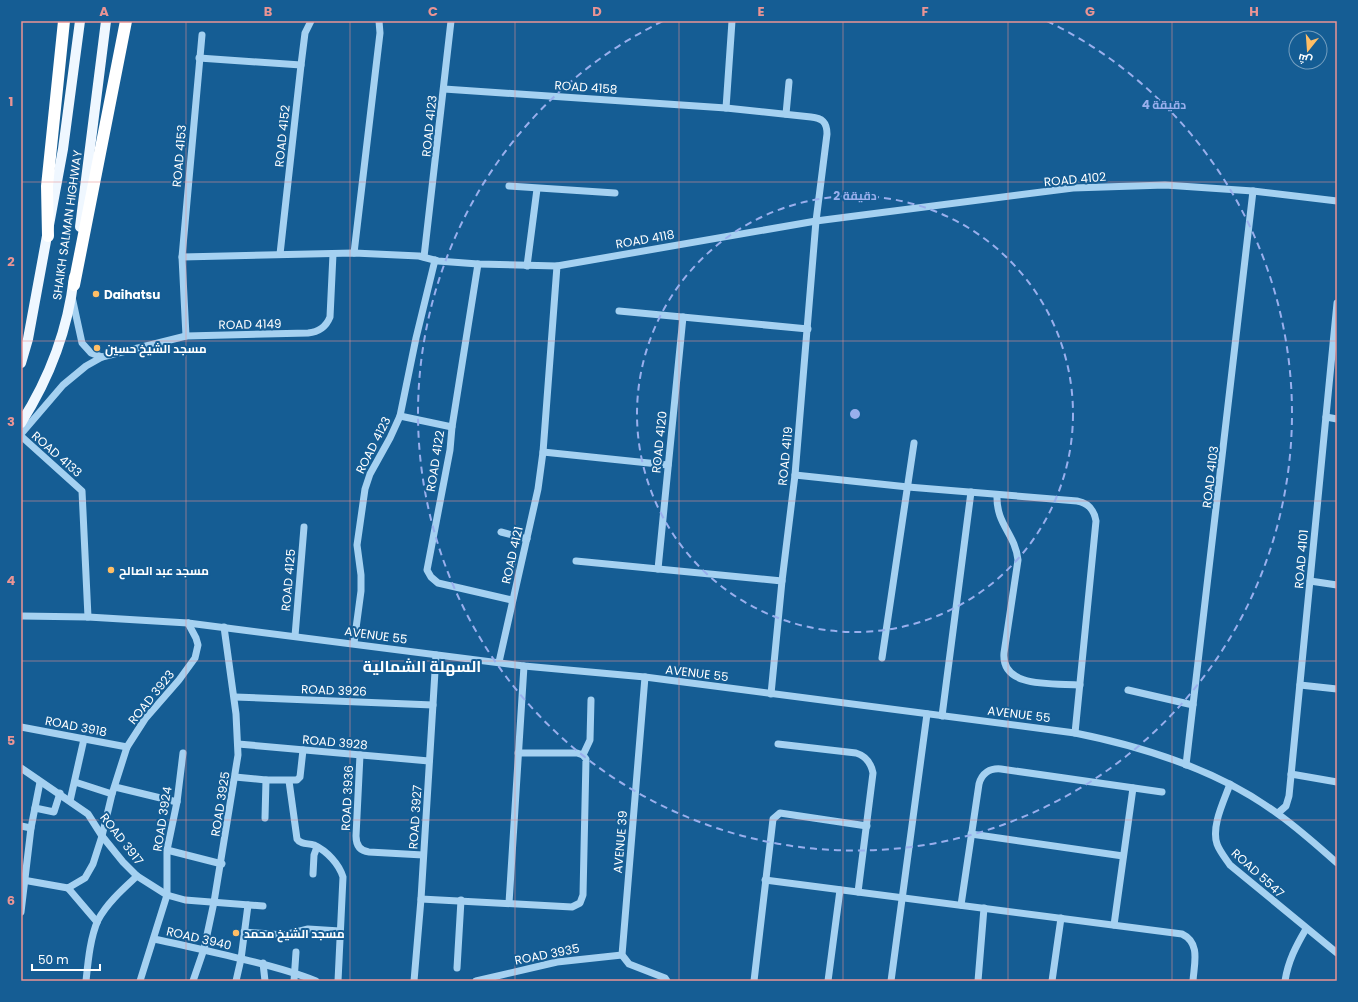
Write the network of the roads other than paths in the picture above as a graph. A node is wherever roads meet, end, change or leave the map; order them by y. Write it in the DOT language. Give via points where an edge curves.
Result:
graph roads {
  1 [pos="64,21"];
  2 [pos="80,21"];
  3 [pos="106,21"];
  4 [pos="126,21"];
  5 [pos="311,21"];
  6 [pos="379,21"];
  7 [pos="451,21"];
  8 [pos="732,21"];
  9 [pos="202,35"];
  10 [pos="199,58"];
  11 [pos="301,65"];
  12 [pos="790,82"];
  13 [pos="444,89"];
  14 [pos="726,108"];
  15 [pos="786,114"];
  16 [pos="509,186"];
  17 [pos="537,189"];
  18 [pos="1253,191"];
  19 [pos="615,193"];
  20 [pos="1337,201"];
  21 [pos="816,221"];
  22 [pos="48,236"];
  23 [pos="354,253"];
  24 [pos="280,254"];
  25 [pos="333,254"];
  26 [pos="182,257"];
  27 [pos="424,257"];
  28 [pos="434,260"];
  29 [pos="478,264"];
  30 [pos="528,266"];
  31 [pos="557,266"];
  32 [pos="73,289"];
  33 [pos="1337,303"];
  34 [pos="619,310"];
  35 [pos="683,317"];
  36 [pos="808,329"];
  37 [pos="186,336"];
  38 [pos="1335,341"];
  39 [pos="102,357"];
  40 [pos="21,363"];
  41 [pos="400,416"];
  42 [pos="1326,417"];
  43 [pos="1337,419"];
  44 [pos="21,423"];
  45 [pos="452,427"];
  46 [pos="21,435"];
  47 [pos="914,442"];
  48 [pos="543,452"];
  49 [pos="668,465"];
  50 [pos="795,475"];
  51 [pos="908,487"];
  52 [pos="970,492"];
  53 [pos="997,495"];
  54 [pos="304,527"];
  55 [pos="501,532"];
  56 [pos="527,539"];
  57 [pos="576,561"];
  58 [pos="658,569"];
  59 [pos="782,581"];
  60 [pos="1310,581"];
  61 [pos="1337,585"];
  62 [pos="512,600"];
  63 [pos="21,616"];
  64 [pos="88,617"];
  65 [pos="188,623"];
  66 [pos="224,628"];
  67 [pos="294,636"];
  68 [pos="354,643"];
  69 [pos="436,655"];
  70 [pos="882,658"];
  71 [pos="499,662"];
  72 [pos="524,666"];
  73 [pos="645,677"];
  74 [pos="1080,685"];
  75 [pos="1300,685"];
  76 [pos="1337,689"];
  77 [pos="1128,690"];
  78 [pos="772,694"];
  79 [pos="234,697"];
  80 [pos="591,700"];
  81 [pos="433,705"];
  82 [pos="1193,705"];
  83 [pos="927,714"];
  84 [pos="942,716"];
  85 [pos="21,727"];
  86 [pos="1075,733"];
  87 [pos="84,739"];
  88 [pos="238,744"];
  89 [pos="778,744"];
  90 [pos="127,747"];
  91 [pos="303,750"];
  92 [pos="183,752"];
  93 [pos="518,753"];
  94 [pos="360,755"];
  95 [pos="583,755"];
  96 [pos="429,761"];
  97 [pos="1186,765"];
  98 [pos="21,768"];
  99 [pos="1291,774"];
  100 [pos="235,777"];
  101 [pos="266,780"];
  102 [pos="289,781"];
  103 [pos="40,782"];
  104 [pos="75,782"];
  105 [pos="1337,782"];
  106 [pos="1230,784"];
  107 [pos="1133,788"];
  108 [pos="114,790"];
  109 [pos="1162,792"];
  110 [pos="60,793"];
  111 [pos="70,800"];
  112 [pos="177,802"];
  113 [pos="35,808"];
  114 [pos="1278,813"];
  115 [pos="265,818"];
  116 [pos="21,826"];
  117 [pos="867,826"];
  118 [pos="31,828"];
  119 [pos="971,834"];
  120 [pos="102,836"];
  121 [pos="317,847"];
  122 [pos="167,850"];
  123 [pos="424,855"];
  124 [pos="1123,856"];
  125 [pos="1337,863"];
  126 [pos="222,864"];
  127 [pos="313,874"];
  128 [pos="137,876"];
  129 [pos="23,880"];
  130 [pos="765,880"];
  131 [pos="68,888"];
  132 [pos="840,890"];
  133 [pos="858,892"];
  134 [pos="167,895"];
  135 [pos="902,898"];
  136 [pos="421,899"];
  137 [pos="461,900"];
  138 [pos="214,902"];
  139 [pos="509,903"];
  140 [pos="248,905"];
  141 [pos="961,905"];
  142 [pos="263,906"];
  143 [pos="984,908"];
  144 [pos="21,912"];
  145 [pos="1061,918"];
  146 [pos="97,922"];
  147 [pos="1114,925"];
  148 [pos="1306,929"];
  149 [pos="340,931"];
  150 [pos="244,932"];
  151 [pos="154,939"];
  152 [pos="204,949"];
  153 [pos="296,952"];
  154 [pos="1337,953"];
  155 [pos="622,955"];
  156 [pos="241,959"];
  157 [pos="263,963"];
  158 [pos="457,968"];
  159 [pos="294,972"];
  160 [pos="86,981"];
  161 [pos="140,981"];
  162 [pos="193,981"];
  163 [pos="236,981"];
  164 [pos="265,981"];
  165 [pos="294,981"];
  166 [pos="316,981"];
  167 [pos="338,981"];
  168 [pos="414,981"];
  169 [pos="480,981"];
  170 [pos="667,981"];
  171 [pos="754,981"];
  172 [pos="828,981"];
  173 [pos="891,981"];
  174 [pos="978,981"];
  175 [pos="1052,981"];
  176 [pos="1193,981"];
  177 [pos="1285,981"];
  1 -- 22 [label="highway" via="48,186"];
  2 -- 22 [label="main road, SHAIKH SALMAN HIGHWAY" via="63,150"];
  3 -- 32 [label="main road, SHAIKH SALMAN HIGHWAY"];
  4 -- 32 [label="highway"];
  5 -- 11 [label="street, ROAD 4152" via="305,33"];
  6 -- 23 [label="street" via="380,33"];
  7 -- 13 [label="street, ROAD 4123"];
  8 -- 14 [label="street"];
  9 -- 10 [label="street, ROAD 4153"];
  10 -- 11 [label="street"];
  10 -- 26 [label="street, ROAD 4153"];
  11 -- 24 [label="street, ROAD 4152"];
  12 -- 15 [label="street"];
  13 -- 14 [label="street, ROAD 4158"];
  13 -- 27 [label="street, ROAD 4123"];
  14 -- 15 [label="street, ROAD 4158"];
  15 -- 21 [label="street, ROAD 4158" via="822,119 827,129"];
  16 -- 17 [label="street"];
  17 -- 19 [label="street"];
  17 -- 30 [label="street"];
  18 -- 20 [label="street, ROAD 4102"];
  18 -- 21 [label="street, ROAD 4102" via="1165,185 1073,188"];
  18 -- 82 [label="street, ROAD 4103"];
  21 -- 31 [label="street, ROAD 4118"];
  21 -- 36 [label="street, ROAD 4119"];
  22 -- 40 [label="main road, SHAIKH SALMAN HIGHWAY"];
  23 -- 25 [label="street"];
  23 -- 27 [label="street"];
  24 -- 25 [label="street"];
  24 -- 26 [label="street"];
  25 -- 37 [label="street, ROAD 4149" via="330,317 320,331"];
  26 -- 37 [label="street, ROAD 4153"];
  27 -- 28 [label="street"];
  28 -- 29 [label="street"];
  28 -- 41 [label="street, ROAD 4123"];
  29 -- 30 [label="street, ROAD 4118"];
  29 -- 45 [label="street, ROAD 4122"];
  30 -- 31 [label="street, ROAD 4118"];
  31 -- 48 [label="street, ROAD 4121"];
  32 -- 39 [label="street" via="82,343 91,353"];
  32 -- 44 [label="main road, SHAIKH SALMAN HIGHWAY" via="50,368 43,386"];
  33 -- 38 [label="street, ROAD 4101"];
  34 -- 35 [label="street"];
  35 -- 36 [label="street"];
  35 -- 49 [label="street, ROAD 4120"];
  36 -- 50 [label="street, ROAD 4119"];
  37 -- 39 [label="street, ROAD 4149"];
  38 -- 42 [label="street, ROAD 4101"];
  39 -- 46 [label="street, ROAD 4149" via="86,366 63,385"];
  41 -- 45 [label="street"];
  41 -- 68 [label="street, ROAD 4123" via="365,489 357,545 361,591"];
  42 -- 43 [label="street"];
  42 -- 60 [label="street, ROAD 4101"];
  45 -- 62 [label="street, ROAD 4122" via="450,450 427,565 429,574 438,583"];
  46 -- 64 [label="street, ROAD 4133" via="79,488 82,495"];
  47 -- 51 [label="street"];
  48 -- 49 [label="street"];
  48 -- 56 [label="street, ROAD 4121"];
  49 -- 58 [label="street, ROAD 4120"];
  50 -- 51 [label="street"];
  50 -- 59 [label="street, ROAD 4119"];
  51 -- 52 [label="street"];
  51 -- 70 [label="street"];
  52 -- 53 [label="street"];
  52 -- 84 [label="street"];
  53 -- 74 [label="street" via="999,515 1016,547 1018,560 1004,653 1007,668 1014,676 1023,680"];
  53 -- 74 [label="street" via="1077,501 1088,505 1095,515"];
  54 -- 67 [label="street, ROAD 4125"];
  55 -- 56 [label="street"];
  56 -- 62 [label="street, ROAD 4121"];
  57 -- 58 [label="street"];
  58 -- 59 [label="street"];
  59 -- 78 [label="street, ROAD 4119"];
  60 -- 61 [label="street"];
  60 -- 75 [label="street, ROAD 4101"];
  62 -- 71 [label="street, ROAD 4121"];
  63 -- 64 [label="street, AVENUE 55"];
  64 -- 65 [label="street, AVENUE 55"];
  65 -- 66 [label="street, AVENUE 55"];
  65 -- 90 [label="street, ROAD 3923" via="198,645 191,665 153,708"];
  66 -- 67 [label="street, AVENUE 55"];
  66 -- 79 [label="street, ROAD 3925"];
  67 -- 68 [label="street, AVENUE 55"];
  68 -- 69 [label="street, AVENUE 55"];
  69 -- 71 [label="street, AVENUE 55"];
  69 -- 81 [label="street, ROAD 3927"];
  71 -- 72 [label="street, AVENUE 55"];
  72 -- 73 [label="street, AVENUE 55"];
  72 -- 93 [label="street"];
  73 -- 78 [label="street, AVENUE 55"];
  73 -- 155 [label="street, AVENUE 39"];
  74 -- 86 [label="street"];
  75 -- 76 [label="street"];
  75 -- 99 [label="street, ROAD 4101"];
  77 -- 82 [label="street"];
  78 -- 83 [label="street, AVENUE 55"];
  79 -- 81 [label="street, ROAD 3926"];
  79 -- 88 [label="street, ROAD 3925"];
  80 -- 95 [label="street" via="590,740"];
  81 -- 96 [label="street, ROAD 3927"];
  82 -- 97 [label="street, ROAD 4103"];
  83 -- 84 [label="street, AVENUE 55"];
  83 -- 135 [label="street"];
  84 -- 86 [label="street, AVENUE 55"];
  85 -- 87 [label="street, ROAD 3918"];
  86 -- 97 [label="street, AVENUE 55" via="1138,749"];
  87 -- 90 [label="street, ROAD 3918"];
  87 -- 104 [label="street"];
  88 -- 91 [label="street, ROAD 3928"];
  88 -- 100 [label="street, ROAD 3925"];
  89 -- 117 [label="street" via="856,753 865,757 874,773"];
  90 -- 108 [label="street, ROAD 3923"];
  91 -- 94 [label="street, ROAD 3928"];
  91 -- 102 [label="street" via="300,777"];
  92 -- 112 [label="street, ROAD 3924"];
  93 -- 95 [label="street" via="574,752"];
  93 -- 139 [label="street"];
  94 -- 96 [label="street, ROAD 3928"];
  94 -- 123 [label="street, ROAD 3936" via="357,844 362,850 369,852"];
  95 -- 139 [label="street" via="588,765 581,900 578,905 572,907"];
  96 -- 123 [label="street, ROAD 3927"];
  97 -- 106 [label="street, AVENUE 55"];
  98 -- 103 [label="street, ROAD 3917"];
  99 -- 105 [label="street"];
  99 -- 114 [label="street, ROAD 4101" via="1286,806"];
  100 -- 101 [label="street"];
  100 -- 126 [label="street, ROAD 3925"];
  101 -- 102 [label="street"];
  101 -- 115 [label="street"];
  102 -- 121 [label="street" via="297,839 301,843"];
  103 -- 110 [label="street, ROAD 3917"];
  103 -- 113 [label="street"];
  104 -- 108 [label="street"];
  104 -- 111 [label="street"];
  106 -- 114 [label="street, AVENUE 55"];
  106 -- 148 [label="street, ROAD 5547" via="1216,829 1217,843 1222,854 1230,865"];
  107 -- 109 [label="street"];
  107 -- 119 [label="street" via="993,769 980,779"];
  107 -- 124 [label="street"];
  108 -- 112 [label="street"];
  108 -- 120 [label="street, ROAD 3923"];
  110 -- 111 [label="street, ROAD 3917"];
  110 -- 113 [label="street" via="54,812"];
  111 -- 120 [label="street, ROAD 3917" via="88,814"];
  112 -- 122 [label="street, ROAD 3924"];
  113 -- 118 [label="street"];
  114 -- 125 [label="street, AVENUE 55"];
  116 -- 118 [label="street"];
  117 -- 130 [label="street" via="777,814 771,822"];
  117 -- 133 [label="street"];
  118 -- 129 [label="street"];
  119 -- 124 [label="street"];
  119 -- 141 [label="street"];
  120 -- 128 [label="street, ROAD 3917"];
  120 -- 131 [label="street, ROAD 3923" via="93,864 85,878"];
  121 -- 127 [label="street"];
  121 -- 149 [label="street" via="337,864 343,877"];
  122 -- 126 [label="street"];
  122 -- 134 [label="street, ROAD 3924"];
  123 -- 136 [label="street, ROAD 3927"];
  124 -- 147 [label="street"];
  126 -- 138 [label="street, ROAD 3925"];
  128 -- 134 [label="street, ROAD 3917"];
  128 -- 146 [label="street" via="113,899"];
  129 -- 131 [label="street"];
  129 -- 144 [label="street"];
  130 -- 132 [label="street"];
  130 -- 171 [label="street"];
  131 -- 146 [label="street"];
  132 -- 133 [label="street"];
  132 -- 172 [label="street"];
  133 -- 135 [label="street"];
  134 -- 138 [label="street, ROAD 3917" via="185,900"];
  134 -- 151 [label="street, ROAD 3924"];
  135 -- 141 [label="street"];
  135 -- 173 [label="street"];
  136 -- 137 [label="street"];
  136 -- 168 [label="street, ROAD 3927"];
  137 -- 139 [label="street"];
  137 -- 158 [label="street"];
  138 -- 140 [label="street, ROAD 3917"];
  138 -- 152 [label="street, ROAD 3925"];
  140 -- 142 [label="street, ROAD 3917"];
  140 -- 150 [label="street"];
  141 -- 143 [label="street"];
  143 -- 145 [label="street"];
  143 -- 174 [label="street"];
  145 -- 147 [label="street"];
  145 -- 175 [label="street"];
  146 -- 160 [label="street"];
  147 -- 176 [label="street" via="1186,936 1193,943 1195,951"];
  148 -- 154 [label="street, ROAD 5547"];
  148 -- 177 [label="street" via="1288,965"];
  149 -- 150 [label="street" via="308,929 284,935"];
  149 -- 167 [label="street"];
  150 -- 156 [label="street"];
  151 -- 152 [label="street, ROAD 3940"];
  151 -- 161 [label="street, ROAD 3924"];
  152 -- 156 [label="street, ROAD 3940"];
  152 -- 162 [label="street, ROAD 3925"];
  153 -- 159 [label="street"];
  155 -- 169 [label="street, ROAD 3935" via="558,962"];
  155 -- 170 [label="street" via="628,964"];
  156 -- 157 [label="street, ROAD 3940"];
  156 -- 163 [label="street"];
  157 -- 159 [label="street, ROAD 3940"];
  157 -- 164 [label="street"];
  159 -- 165 [label="street"];
  159 -- 166 [label="street, ROAD 3940"];
}
